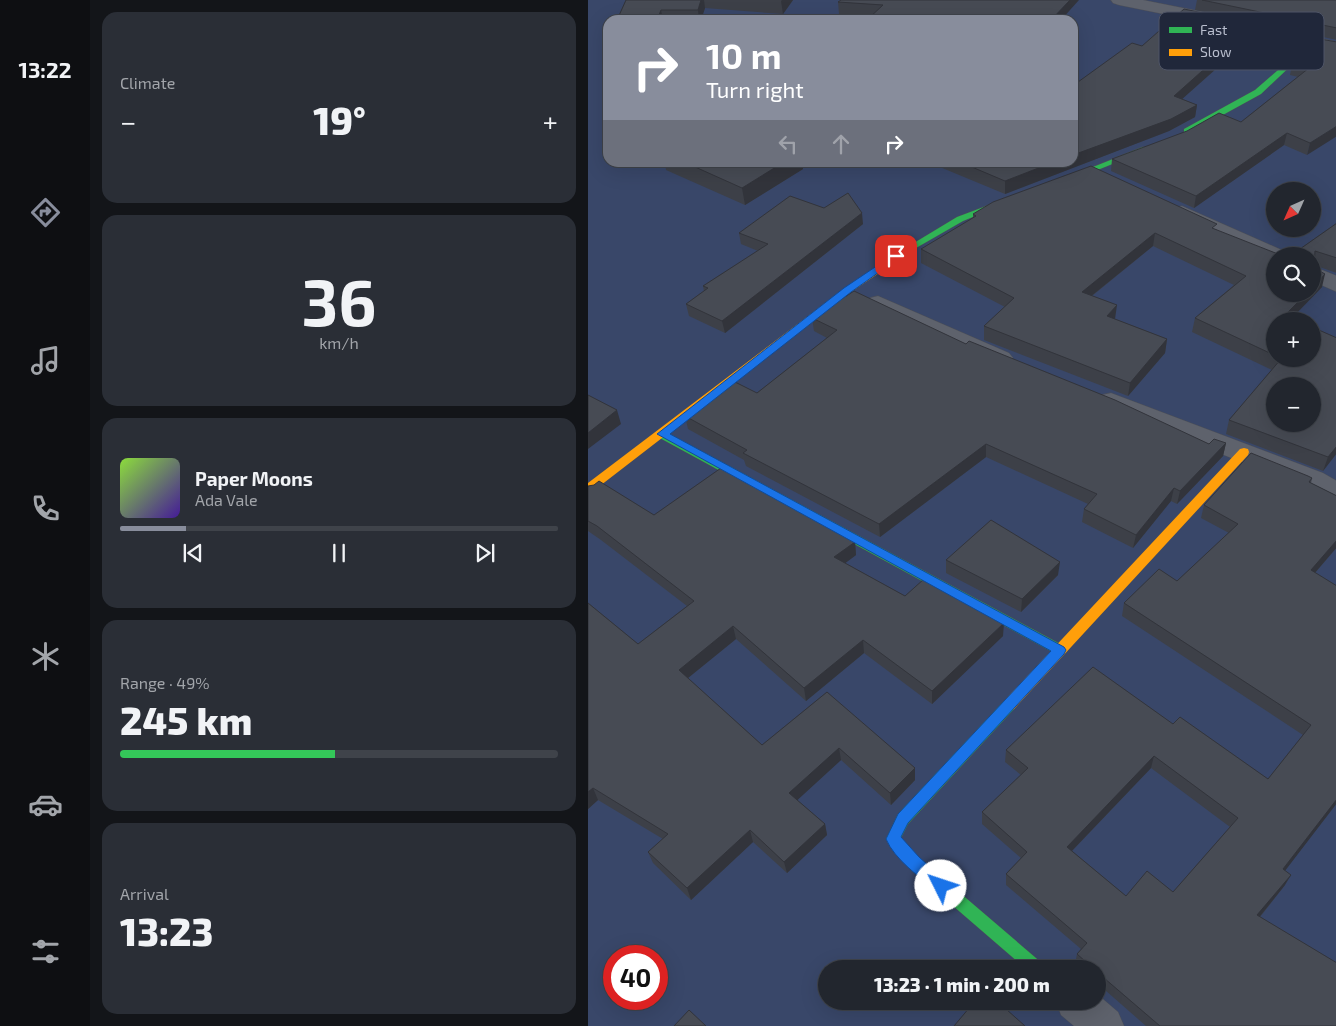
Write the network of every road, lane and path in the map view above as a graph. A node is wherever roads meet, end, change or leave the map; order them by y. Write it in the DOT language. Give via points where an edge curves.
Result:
graph roads {
  1 [pos="1119,0"];
  2 [pos="1178,12"];
  3 [pos="1282,70"];
  4 [pos="1177,136"];
  5 [pos="1160,143"];
  6 [pos="1092,170"];
  7 [pos="1118,182"];
  8 [pos="1052,185"];
  9 [pos="1019,198"];
  10 [pos="1162,203"];
  11 [pos="1266,251"];
  12 [pos="1321,278"];
  13 [pos="1336,285"];
  14 [pos="848,290"];
  15 [pos="1024,367"];
  16 [pos="1088,392"];
  17 [pos="662,434"];
  18 [pos="1244,452"];
  19 [pos="588,489"];
  20 [pos="1336,493"];
  21 [pos="1060,650"];
  22 [pos="1027,960"];
  23 [pos="1086,1010"];
  24 [pos="1104,1026"];
  1 -- 2 [label="street"];
  3 -- 4 [label="street" via="1258,92"];
  5 -- 6 [label="street"];
  6 -- 7 [label="street"];
  6 -- 8 [label="street"];
  9 -- 14 [label="street" via="960,219 896,256"];
  10 -- 11 [label="street"];
  12 -- 13 [label="street"];
  14 -- 15 [label="street"];
  14 -- 17 [label="street"];
  16 -- 18 [label="street"];
  17 -- 19 [label="street"];
  17 -- 21 [label="street"];
  18 -- 20 [label="street" via="1314,480"];
  18 -- 21 [label="street"];
  21 -- 22 [label="street" via="903,819 893,839 913,862"];
  23 -- 24 [label="street"];
}
